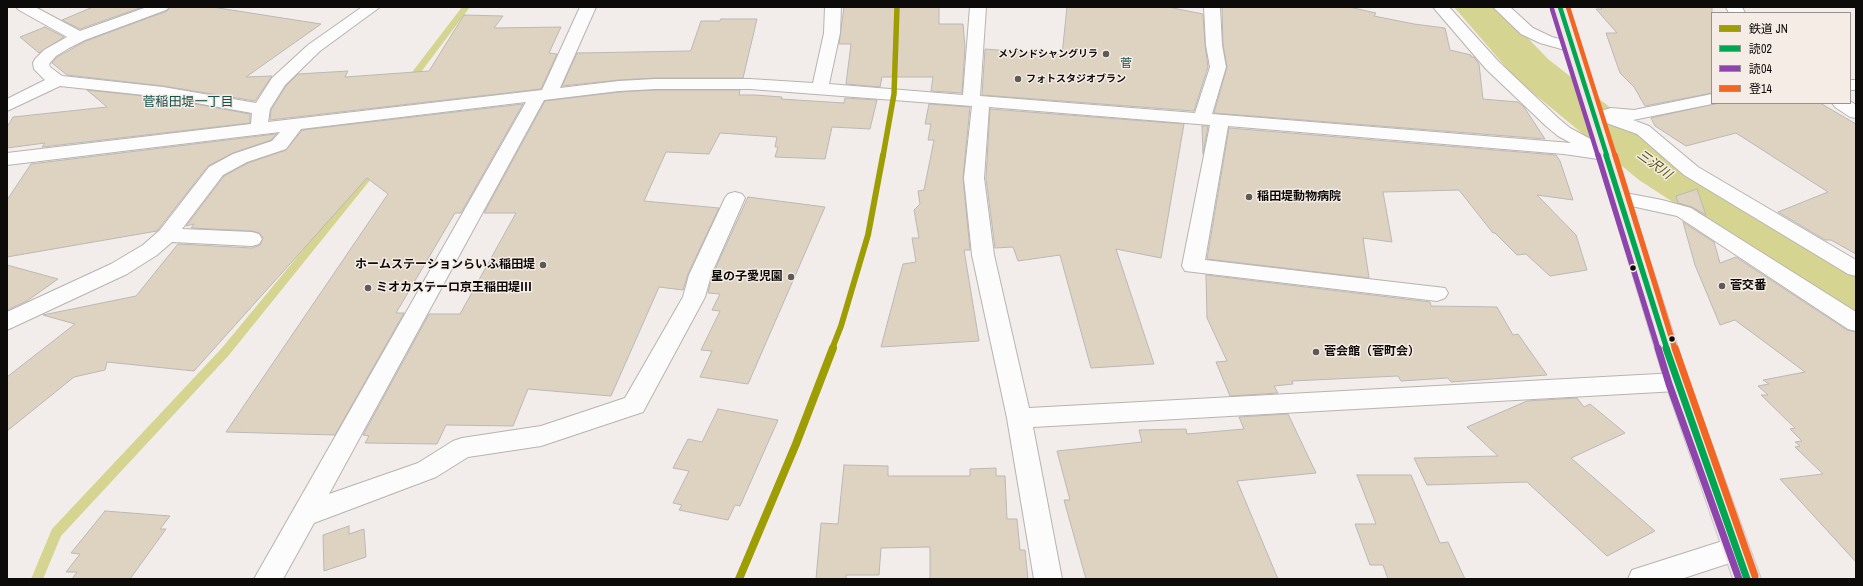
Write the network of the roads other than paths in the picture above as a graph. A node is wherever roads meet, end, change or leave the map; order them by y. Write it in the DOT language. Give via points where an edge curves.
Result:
graph roads {
  1 [pos="24,7"];
  2 [pos="161,7"];
  3 [pos="372,7"];
  4 [pos="588,7"];
  5 [pos="833,7"];
  6 [pos="978,7"];
  7 [pos="1212,7"];
  8 [pos="1441,7"];
  9 [pos="1501,7"];
  10 [pos="1560,7"];
  11 [pos="79,37"];
  12 [pos="1572,47"];
  13 [pos="57,80"];
  14 [pos="820,88"];
  15 [pos="544,95"];
  16 [pos="1711,99"];
  17 [pos="976,101"];
  18 [pos="1842,104"];
  19 [pos="7,106"];
  20 [pos="1591,107"];
  21 [pos="261,109"];
  22 [pos="1856,113"];
  23 [pos="1211,120"];
  24 [pos="1639,122"];
  25 [pos="294,126"];
  26 [pos="258,130"];
  27 [pos="7,159"];
  28 [pos="1607,159"];
  29 [pos="735,198"];
  30 [pos="1620,198"];
  31 [pos="167,235"];
  32 [pos="252,239"];
  33 [pos="1856,269"];
  34 [pos="1437,293"];
  35 [pos="7,322"];
  36 [pos="1856,323"];
  37 [pos="1678,382"];
  38 [pos="1020,418"];
  39 [pos="303,516"];
  40 [pos="1735,549"];
  41 [pos="268,579"];
  42 [pos="1048,579"];
  43 [pos="1642,579"];
  44 [pos="1747,579"];
  1 -- 11 [label="street"];
  2 -- 11 [label="street"];
  3 -- 21 [label="street" via="314,48 278,82"];
  4 -- 15 [label="street"];
  5 -- 14 [label="street" via="832,33"];
  6 -- 17 [label="street"];
  7 -- 23 [label="street" via="1218,68"];
  8 -- 28 [label="street" via="1492,65 1552,122"];
  9 -- 12 [label="street" via="1527,31 1546,40"];
  10 -- 12 [label="main road"];
  11 -- 13 [label="street" via="50,53 42,63 42,69"];
  12 -- 20 [label="main road"];
  13 -- 19 [label="street"];
  13 -- 21 [label="street" via="163,92"];
  14 -- 15 [label="street" via="750,84 656,84"];
  14 -- 17 [label="street"];
  15 -- 25 [label="street"];
  15 -- 39 [label="street"];
  16 -- 24 [label="street"];
  17 -- 23 [label="street"];
  17 -- 38 [label="street" via="974,178 983,255"];
  18 -- 22 [label="street"];
  20 -- 24 [label="street"];
  20 -- 28 [label="main road"];
  21 -- 26 [label="street"];
  23 -- 28 [label="street" via="1587,151"];
  23 -- 34 [label="street" via="1193,266"];
  24 -- 33 [label="street" via="1691,171"];
  25 -- 26 [label="street"];
  25 -- 31 [label="street" via="279,145 240,158 216,171"];
  26 -- 27 [label="street"];
  28 -- 30 [label="main road"];
  29 -- 39 [label="street" via="700,275 694,297 634,405 541,436 462,448 427,470"];
  30 -- 36 [label="street" via="1684,212"];
  30 -- 37 [label="main road"];
  31 -- 32 [label="street"];
  31 -- 35 [label="street" via="150,250 119,268"];
  37 -- 38 [label="street"];
  37 -- 40 [label="main road"];
  38 -- 42 [label="street"];
  39 -- 41 [label="street"];
  40 -- 43 [label="street"];
  40 -- 44 [label="main road"];
}
